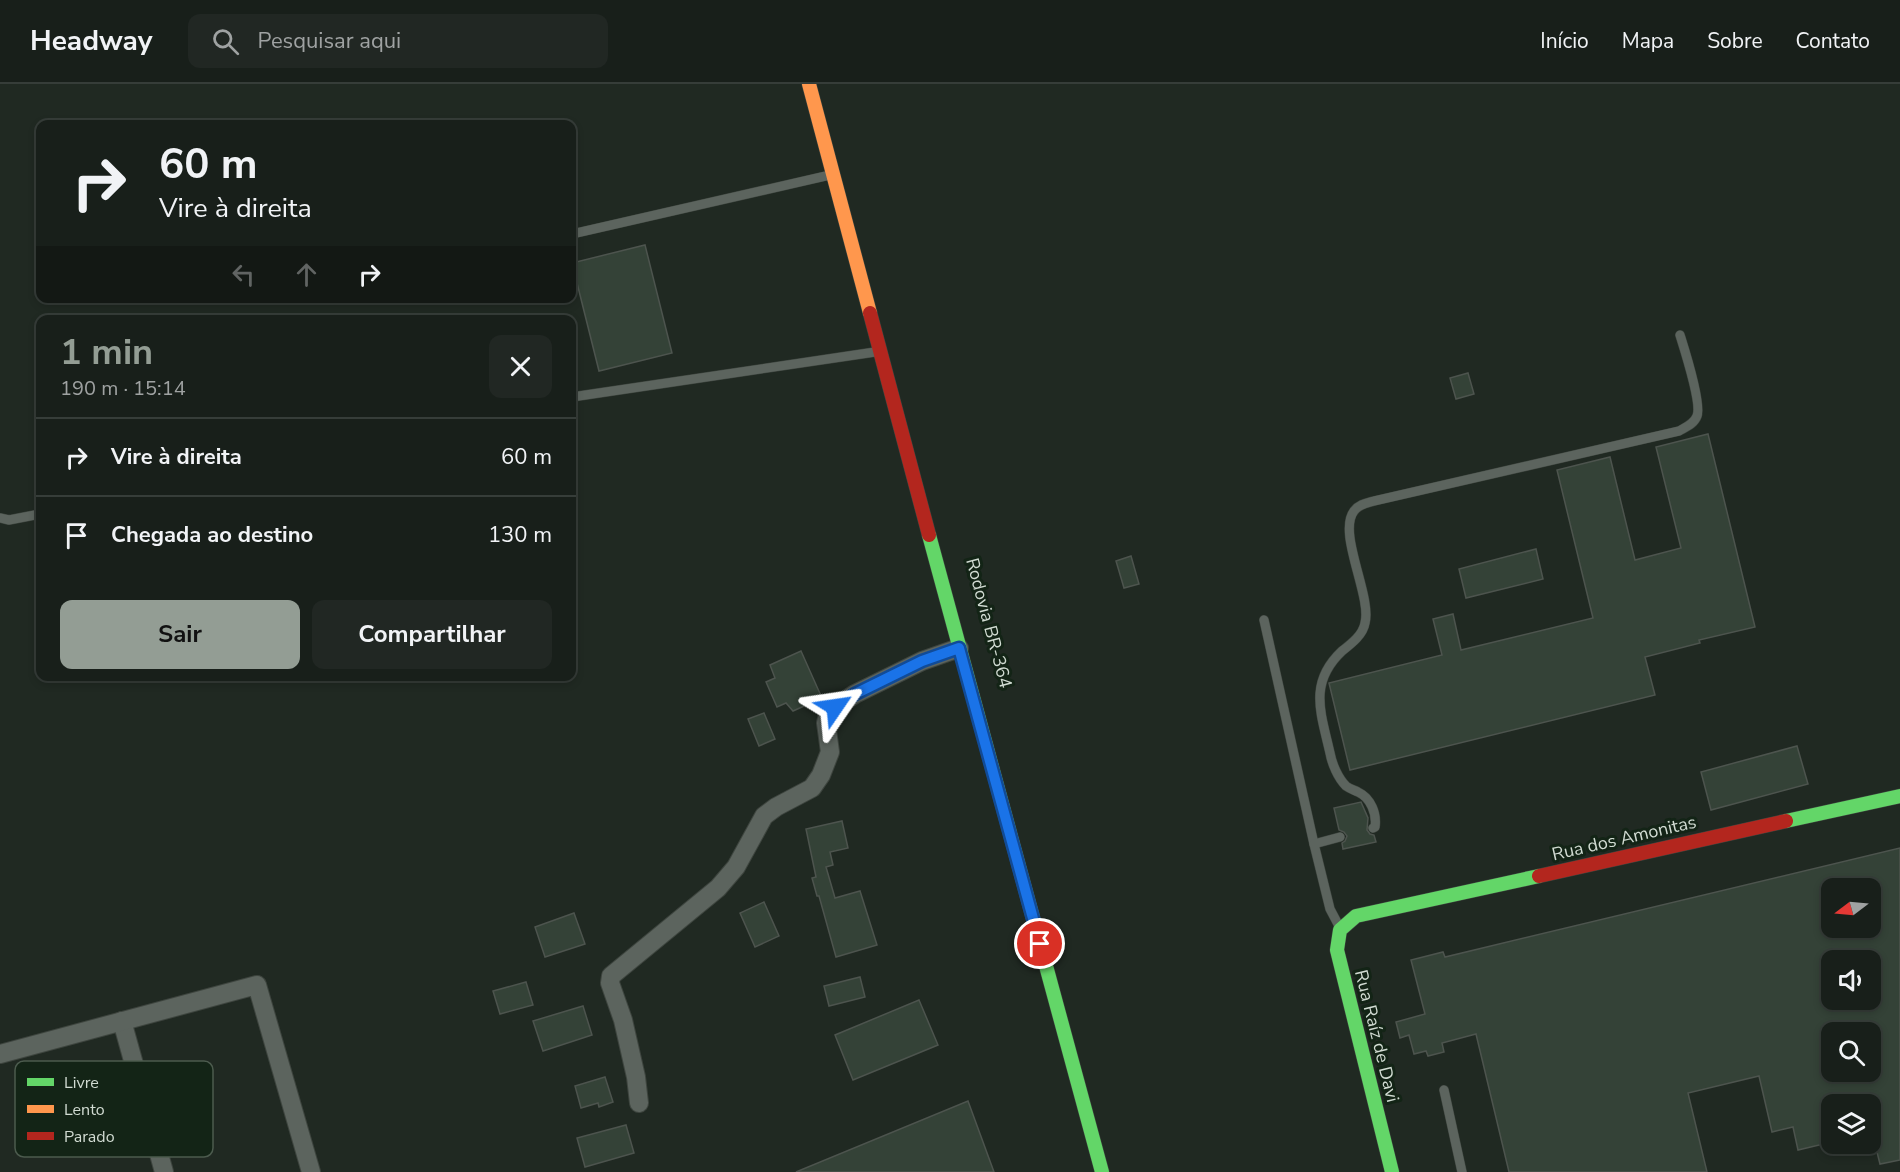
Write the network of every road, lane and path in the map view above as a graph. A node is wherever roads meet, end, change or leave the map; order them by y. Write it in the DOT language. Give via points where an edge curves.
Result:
graph roads {
  1 [pos="809,84"];
  2 [pos="832,175"];
  3 [pos="576,233"];
  4 [pos="1680,335"];
  5 [pos="880,352"];
  6 [pos="576,396"];
  7 [pos="36,515"];
  8 [pos="0,518"];
  9 [pos="1264,620"];
  10 [pos="959,648"];
  11 [pos="1900,796"];
  12 [pos="1373,828"];
  13 [pos="1341,837"];
  14 [pos="1314,844"];
  15 [pos="1340,928"];
  16 [pos="122,1021"];
  17 [pos="0,1054"];
  18 [pos="133,1061"];
  19 [pos="1091,1079"];
  20 [pos="1444,1090"];
  21 [pos="639,1103"];
  22 [pos="160,1157"];
  23 [pos="164,1172"];
  24 [pos="311,1172"];
  25 [pos="1102,1172"];
  26 [pos="1116,1172"];
  27 [pos="1392,1172"];
  28 [pos="1462,1172"];
  1 -- 2 [label="main road"];
  2 -- 3 [label="lane"];
  2 -- 5 [label="main road"];
  4 -- 12 [label="lane" via="1698,403 1698,415 1690,426 1374,501 1353,512 1351,540 1365,623 1357,638 1333,660 1322,677 1319,693 1330,756 1346,785 1368,799 1376,820"];
  5 -- 6 [label="lane"];
  5 -- 10 [label="main road"];
  7 -- 8 [label="lane"];
  9 -- 14 [label="lane"];
  10 -- 21 [label="street" via="922,661 835,707 826,723 830,752 812,788 764,816 736,867 718,888 611,975"];
  10 -- 25 [label="main road"];
  11 -- 15 [label="main road, Rua dos Amonitas" via="1356,916"];
  13 -- 14 [label="lane"];
  14 -- 15 [label="lane" via="1329,909"];
  15 -- 27 [label="main road, Rua Raíz de Davi" via="1337,950"];
  16 -- 17 [label="street"];
  16 -- 18 [label="street"];
  16 -- 24 [label="street" via="257,985"];
  19 -- 26 [label="main road"];
  20 -- 28 [label="lane"];
  22 -- 23 [label="street"];
}
